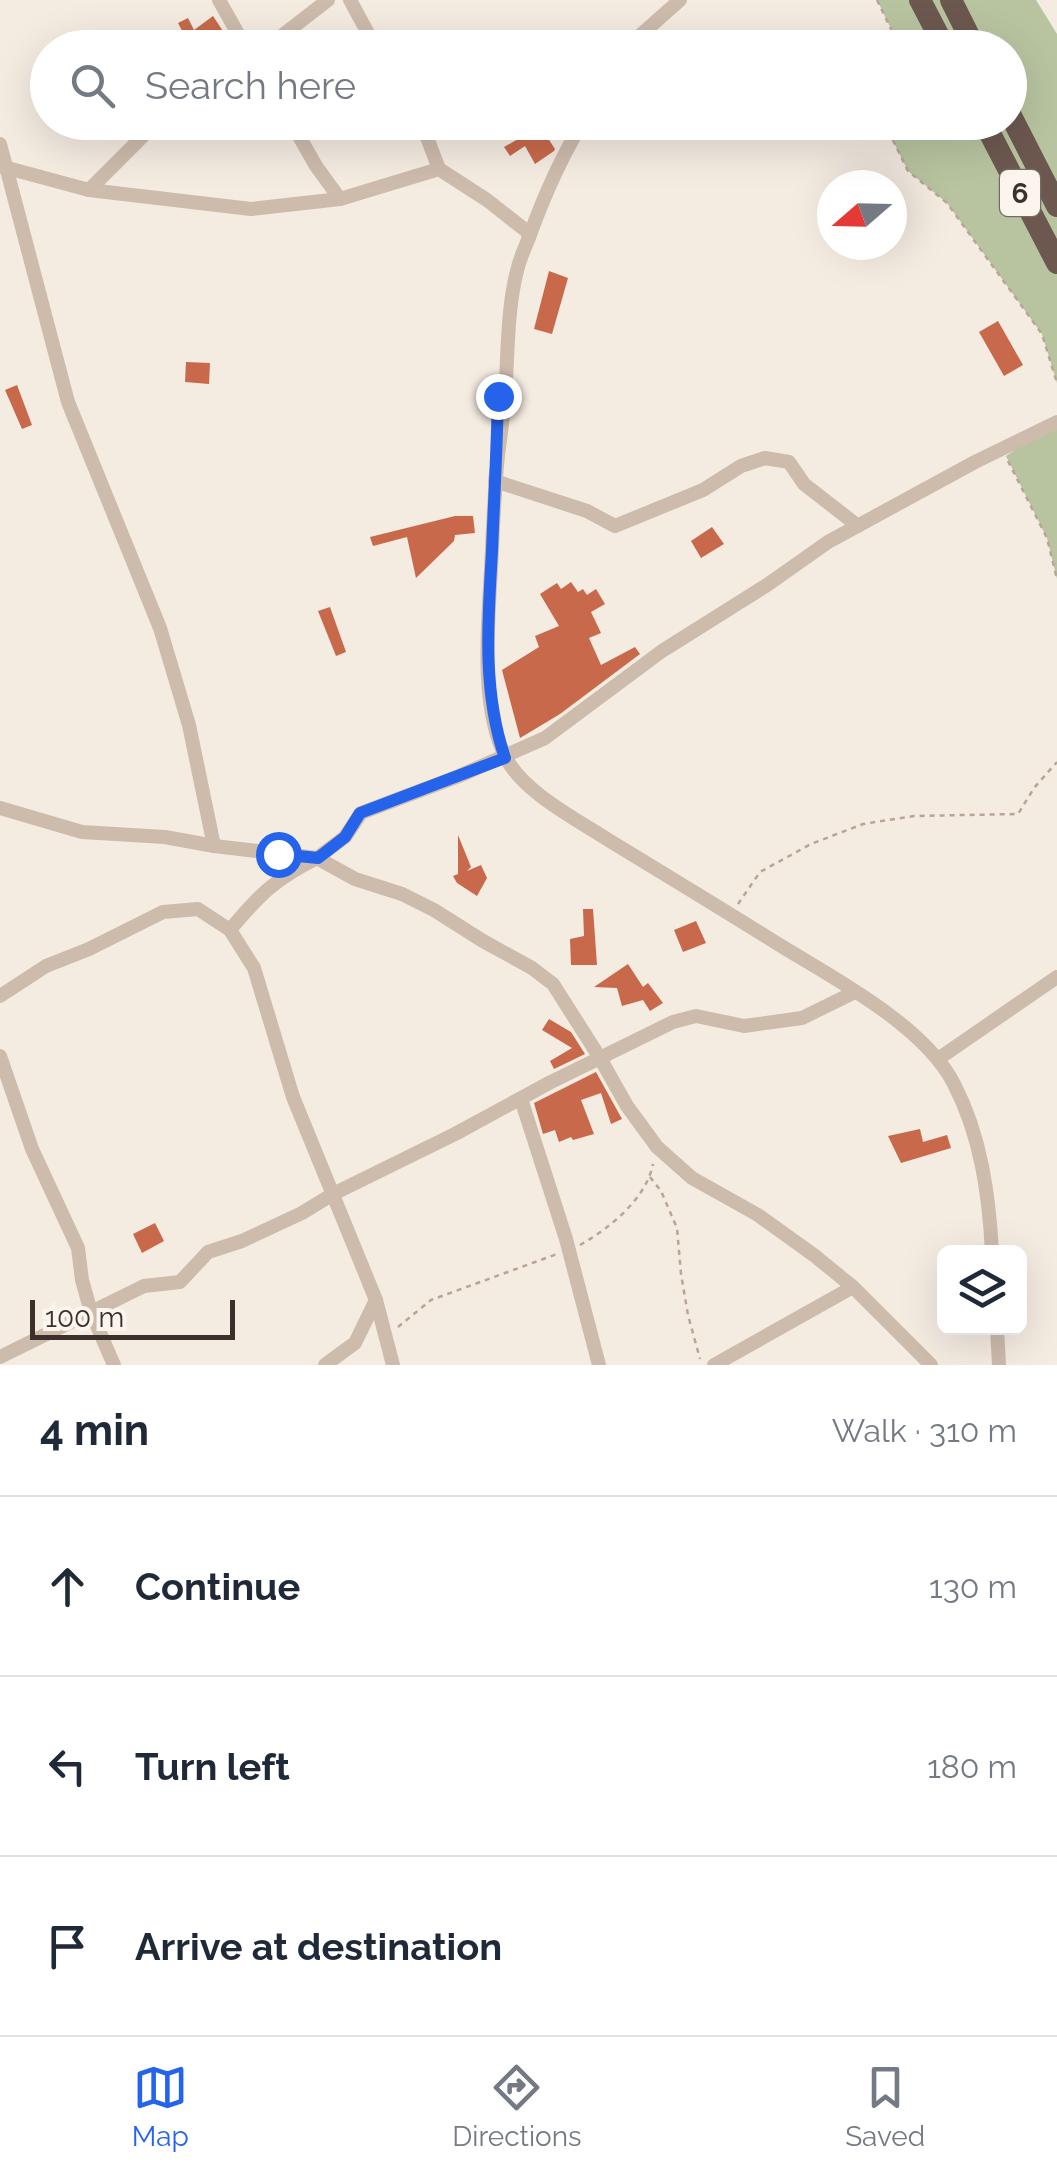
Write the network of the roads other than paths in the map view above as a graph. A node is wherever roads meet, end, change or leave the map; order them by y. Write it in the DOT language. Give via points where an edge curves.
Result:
graph roads {
  1 [pos="219,0"];
  2 [pos="328,0"];
  3 [pos="350,0"];
  4 [pos="680,0"];
  5 [pos="920,0"];
  6 [pos="951,0"];
  7 [pos="236,30"];
  8 [pos="289,30"];
  9 [pos="366,30"];
  10 [pos="646,30"];
  11 [pos="936,30"];
  12 [pos="966,30"];
  13 [pos="139,140"];
  14 [pos="301,140"];
  15 [pos="428,140"];
  16 [pos="573,140"];
  17 [pos="993,140"];
  18 [pos="1023,140"];
  19 [pos="0,144"];
  20 [pos="3,166"];
  21 [pos="439,169"];
  22 [pos="89,190"];
  23 [pos="340,199"];
  24 [pos="1057,206"];
  25 [pos="1057,263"];
  26 [pos="1057,422"];
  27 [pos="495,481"];
  28 [pos="858,526"];
  29 [pos="505,758"];
  30 [pos="0,808"];
  31 [pos="214,846"];
  32 [pos="318,858"];
  33 [pos="230,930"];
  34 [pos="1057,977"];
  35 [pos="856,992"];
  36 [pos="0,996"];
  37 [pos="0,1056"];
  38 [pos="600,1058"];
  39 [pos="938,1059"];
  40 [pos="521,1099"];
  41 [pos="334,1194"];
  42 [pos="991,1245"];
  43 [pos="853,1287"];
  44 [pos="376,1300"];
  45 [pos="91,1312"];
  46 [pos="997,1335"];
  47 [pos="0,1357"];
  48 [pos="114,1365"];
  49 [pos="325,1365"];
  50 [pos="394,1365"];
  51 [pos="599,1365"];
  52 [pos="714,1365"];
  53 [pos="931,1365"];
  54 [pos="999,1365"];
  1 -- 7 [label="street"];
  2 -- 8 [label="street"];
  3 -- 9 [label="street"];
  4 -- 10 [label="street"];
  5 -- 11 [label="highway"];
  6 -- 12 [label="highway"];
  13 -- 22 [label="street"];
  14 -- 23 [label="street"];
  15 -- 21 [label="street"];
  16 -- 27 [label="street" via="517,268"];
  17 -- 25 [label="highway, 6"];
  18 -- 24 [label="highway, 6"];
  19 -- 20 [label="street"];
  20 -- 22 [label="street"];
  20 -- 31 [label="street" via="68,402 160,628 190,725"];
  21 -- 23 [label="street"];
  21 -- 27 [label="street" via="529,232 498,396"];
  22 -- 23 [label="street" via="252,209"];
  26 -- 28 [label="street"];
  27 -- 28 [label="street" via="615,526 765,458 789,462 804,484"];
  27 -- 29 [label="street" via="488,653"];
  28 -- 29 [label="street" via="662,651 545,738"];
  29 -- 32 [label="street" via="360,813 345,837"];
  29 -- 35 [label="street" via="536,792"];
  30 -- 31 [label="street" via="82,832"];
  31 -- 32 [label="street"];
  32 -- 33 [label="street" via="260,894"];
  32 -- 38 [label="street" via="434,910 532,968 552,984"];
  33 -- 36 [label="street" via="198,910 163,912 46,966"];
  33 -- 41 [label="street" via="254,968 293,1097"];
  34 -- 39 [label="street"];
  35 -- 38 [label="street" via="802,1018 744,1026 696,1016 672,1022"];
  35 -- 39 [label="street"];
  37 -- 45 [label="street" via="32,1149 78,1248"];
  38 -- 40 [label="street"];
  38 -- 43 [label="street" via="657,1147"];
  39 -- 42 [label="street" via="969,1119 986,1183"];
  40 -- 41 [label="street"];
  40 -- 51 [label="street"];
  41 -- 44 [label="street"];
  41 -- 45 [label="street" via="208,1252 180,1282 144,1286"];
  43 -- 52 [label="street"];
  43 -- 53 [label="street"];
  44 -- 49 [label="street" via="355,1342"];
  44 -- 50 [label="street"];
  45 -- 47 [label="street"];
  45 -- 48 [label="street"];
  46 -- 54 [label="street"];
}
